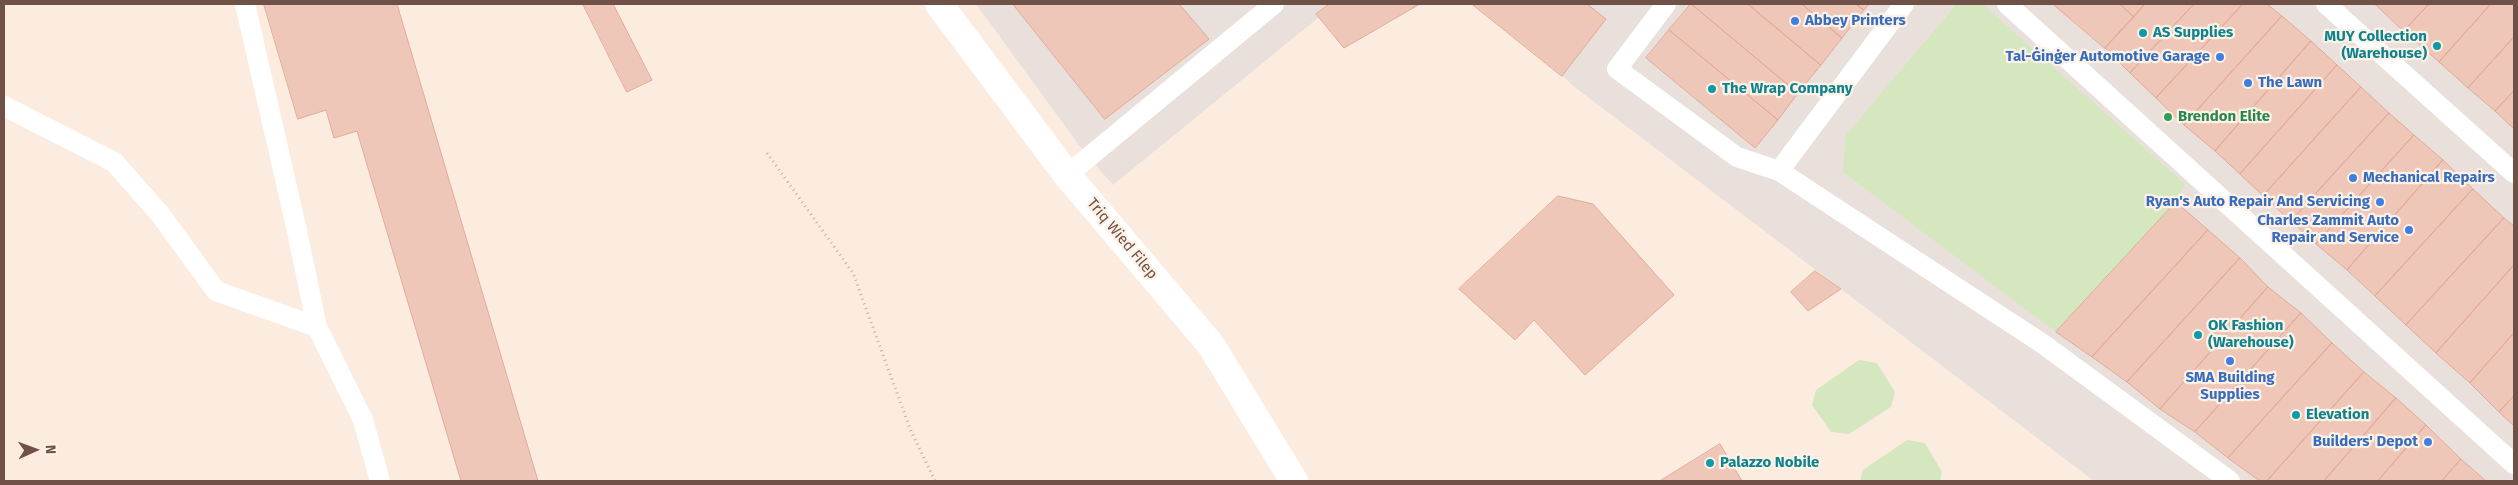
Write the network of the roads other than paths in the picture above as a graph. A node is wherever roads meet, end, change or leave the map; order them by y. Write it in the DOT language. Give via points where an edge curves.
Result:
graph roads {
  1 [pos="244,4"];
  2 [pos="939,4"];
  3 [pos="1274,4"];
  4 [pos="1666,4"];
  5 [pos="1904,4"];
  6 [pos="2007,4"];
  7 [pos="2326,4"];
  8 [pos="4,106"];
  9 [pos="1779,171"];
  10 [pos="2514,173"];
  11 [pos="1067,174"];
  12 [pos="317,327"];
  13 [pos="2514,464"];
  14 [pos="380,481"];
  15 [pos="1294,481"];
  16 [pos="2230,481"];
  1 -- 12 [label="lane"];
  2 -- 11 [label="street, Triq Wied Filep"];
  3 -- 11 [label="lane"];
  4 -- 9 [label="lane" via="1617,70 1737,157"];
  5 -- 9 [label="lane"];
  6 -- 13 [label="lane"];
  7 -- 10 [label="lane"];
  8 -- 12 [label="lane" via="114,162 160,214 216,291"];
  9 -- 16 [label="lane" via="2043,344"];
  11 -- 15 [label="street, Triq Wied Filep" via="1211,345"];
  12 -- 14 [label="lane" via="363,420"];
}
